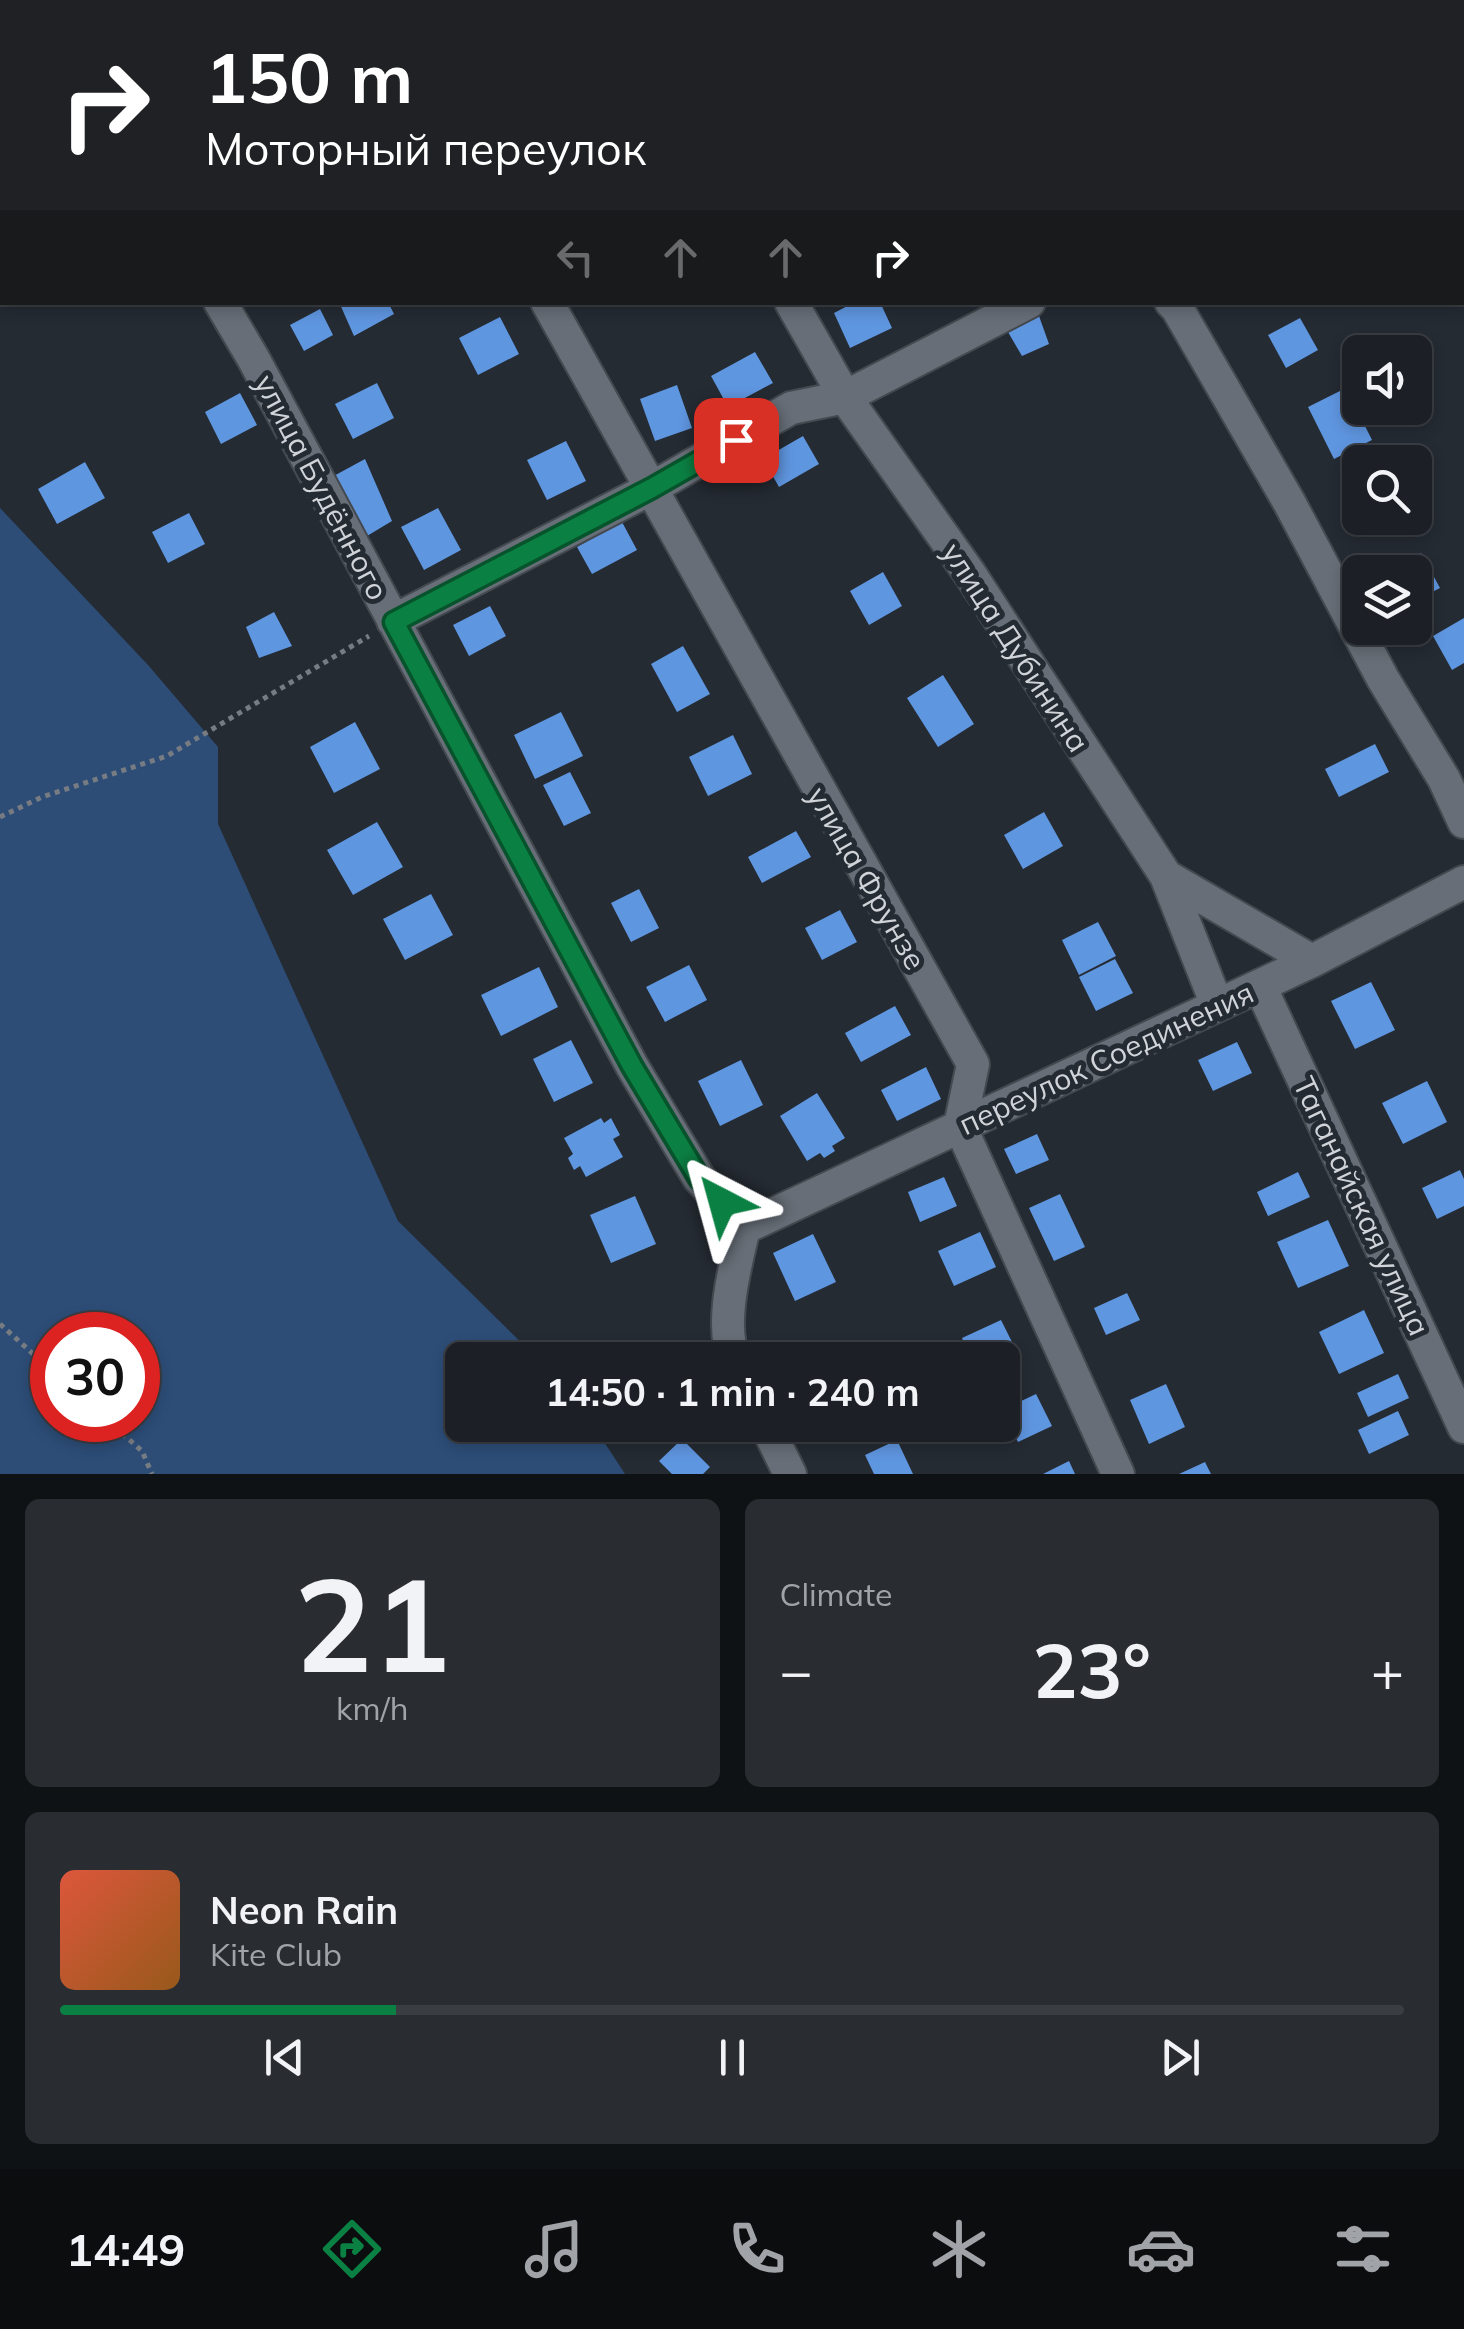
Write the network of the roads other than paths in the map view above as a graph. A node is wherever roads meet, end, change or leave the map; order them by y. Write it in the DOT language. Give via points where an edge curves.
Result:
graph roads {
  1 [pos="222,305"];
  2 [pos="549,305"];
  3 [pos="793,305"];
  4 [pos="1023,305"];
  5 [pos="1173,305"];
  6 [pos="845,397"];
  7 [pos="652,488"];
  8 [pos="394,622"];
  9 [pos="1464,822"];
  10 [pos="1166,876"];
  11 [pos="1464,882"];
  12 [pos="1312,961"];
  13 [pos="1260,986"];
  14 [pos="1218,1005"];
  15 [pos="960,1126"];
  16 [pos="744,1228"];
  17 [pos="730,1342"];
  18 [pos="1464,1427"];
  19 [pos="774,1442"];
  20 [pos="790,1474"];
  21 [pos="1118,1474"];
  1 -- 8 [label="street, улица Будённого"];
  2 -- 7 [label="street, улица Фрунзе"];
  3 -- 6 [label="street, улица Дубинина"];
  4 -- 6 [label="street"];
  5 -- 9 [label="street"];
  6 -- 7 [label="street" via="791,408"];
  6 -- 10 [label="street, улица Дубинина" via="970,574"];
  7 -- 8 [label="street"];
  7 -- 15 [label="street, улица Фрунзе" via="973,1064"];
  8 -- 16 [label="street, улица Будённого" via="632,1066 699,1178"];
  10 -- 12 [label="street"];
  10 -- 14 [label="street, улица Дубинина"];
  11 -- 12 [label="street, переулок Соединения"];
  12 -- 13 [label="street, переулок Соединения"];
  13 -- 14 [label="street, переулок Соединения"];
  13 -- 18 [label="street, Таганайская улица"];
  14 -- 15 [label="street, переулок Соединения"];
  15 -- 16 [label="street, переулок Соединения"];
  15 -- 21 [label="street"];
  16 -- 17 [label="street" via="731,1285"];
  19 -- 20 [label="street"];
}
